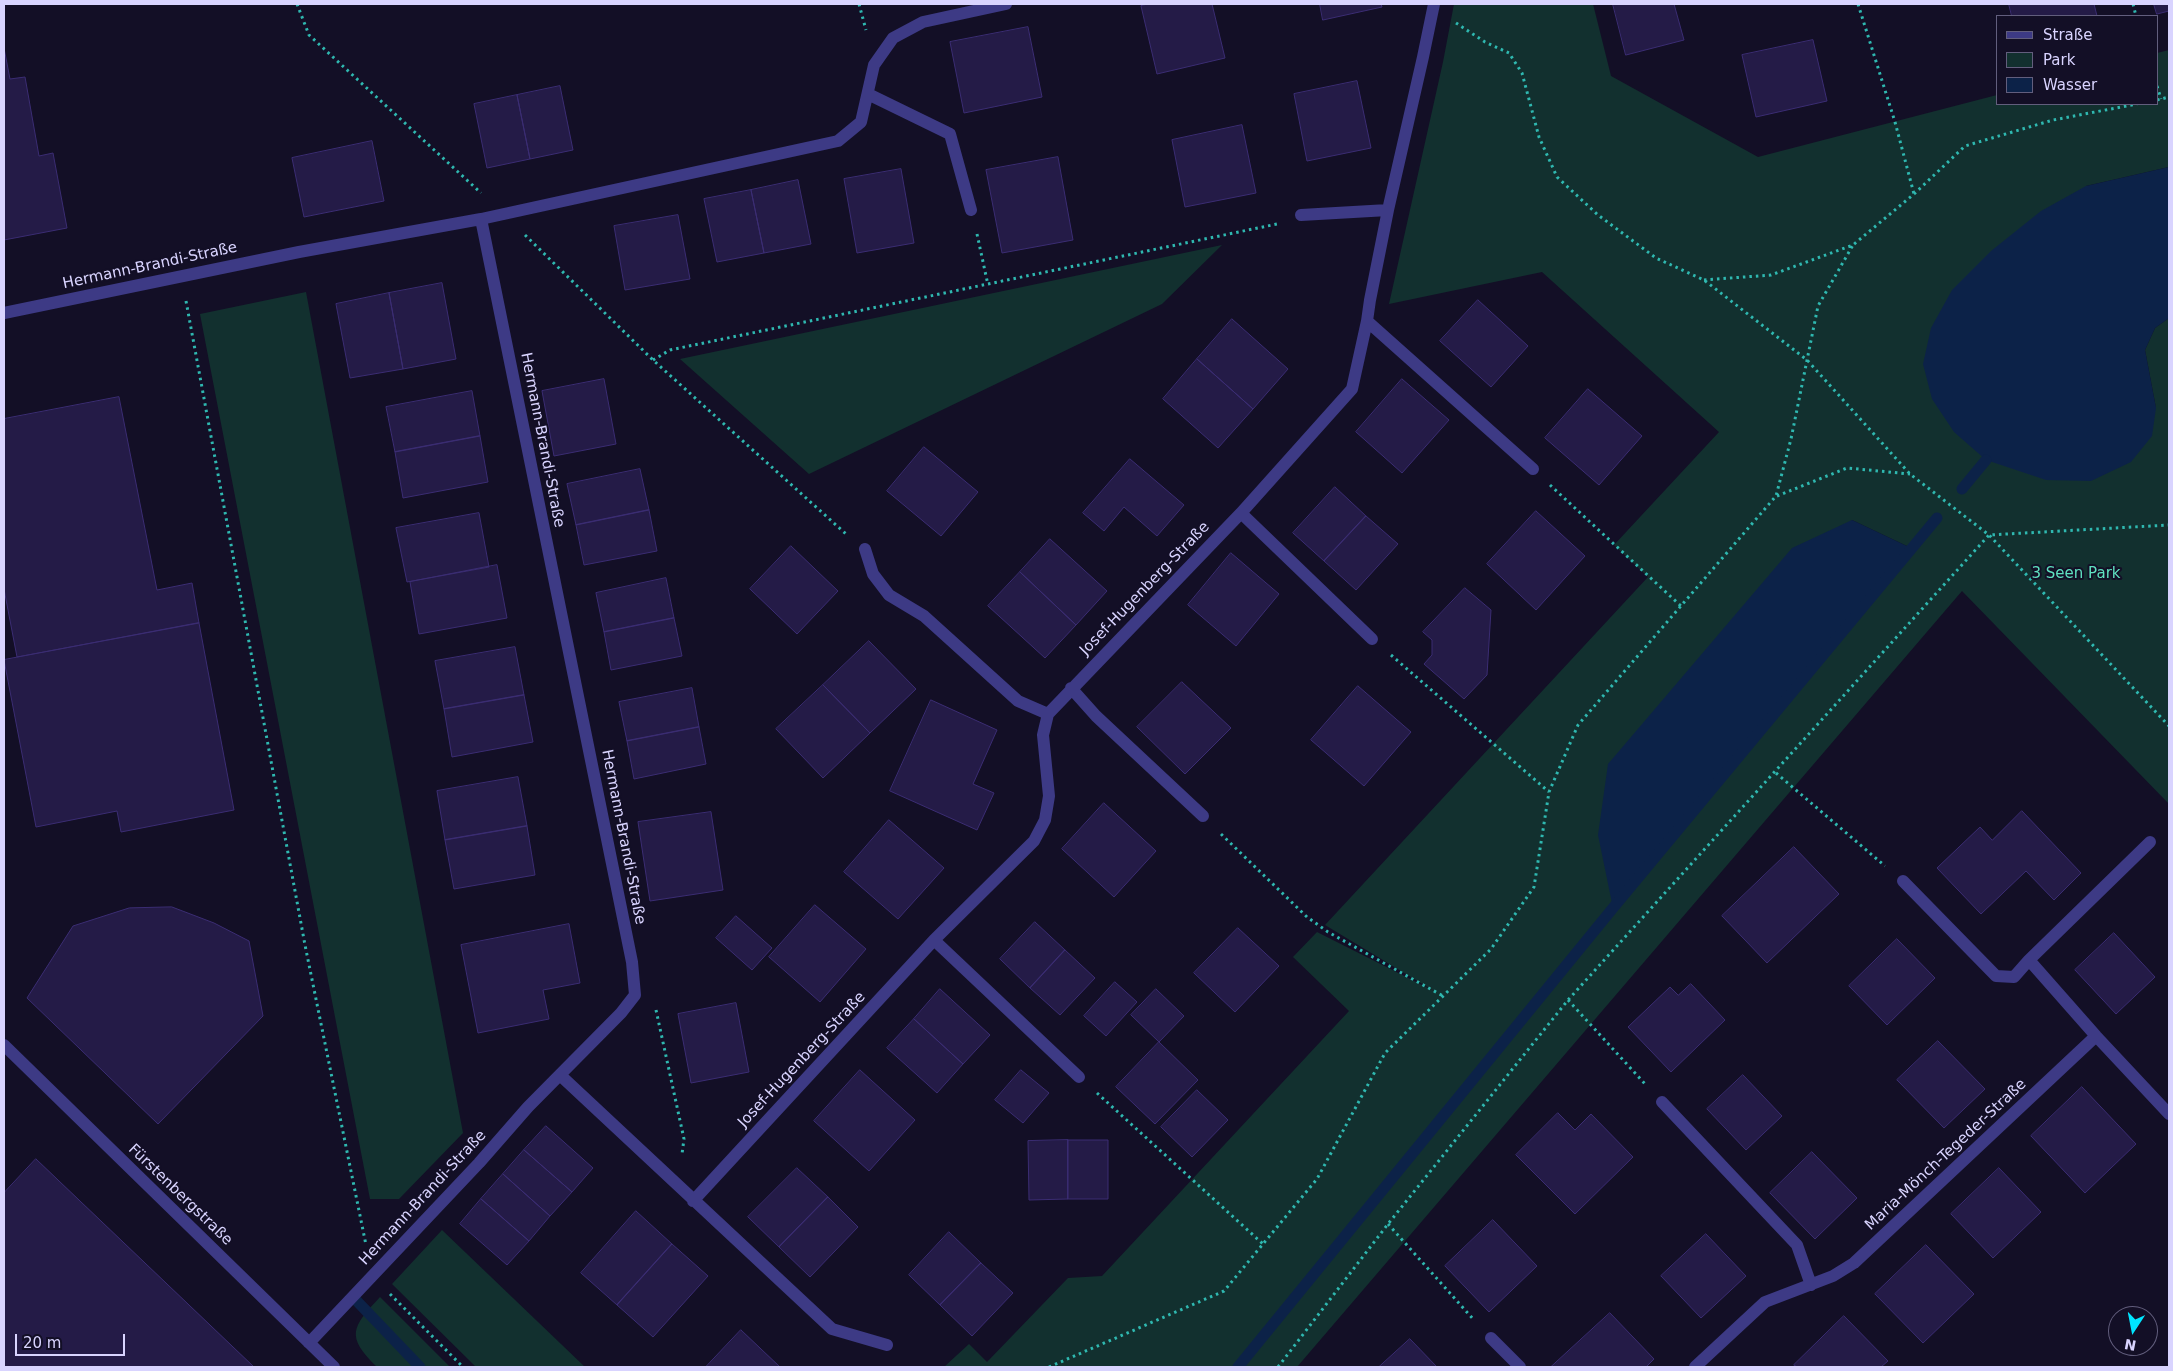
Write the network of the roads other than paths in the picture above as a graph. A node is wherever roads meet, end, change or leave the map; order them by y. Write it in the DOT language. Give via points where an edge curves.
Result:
graph roads {
  1 [pos="1006,4"];
  2 [pos="1433,6"];
  3 [pos="868,94"];
  4 [pos="971,210"];
  5 [pos="1388,210"];
  6 [pos="1301,215"];
  7 [pos="481,219"];
  8 [pos="4,313"];
  9 [pos="1368,321"];
  10 [pos="1533,469"];
  11 [pos="1241,513"];
  12 [pos="865,549"];
  13 [pos="1372,639"];
  14 [pos="1071,688"];
  15 [pos="1048,714"];
  16 [pos="1203,816"];
  17 [pos="2150,842"];
  18 [pos="1903,880"];
  19 [pos="934,940"];
  20 [pos="2029,960"];
  21 [pos="2096,1036"];
  22 [pos="4,1046"];
  23 [pos="560,1075"];
  24 [pos="1079,1076"];
  25 [pos="1662,1102"];
  26 [pos="2169,1114"];
  27 [pos="693,1201"];
  28 [pos="1811,1285"];
  29 [pos="1491,1338"];
  30 [pos="309,1343"];
  31 [pos="886,1345"];
  32 [pos="334,1367"];
  33 [pos="1520,1367"];
  34 [pos="1695,1367"];
  1 -- 3 [label="street, Hermann-Brandi-Straße" via="923,22 893,38 874,65"];
  2 -- 5 [label="street, Josef-Hugenberg-Straße"];
  3 -- 4 [label="street" via="950,134"];
  3 -- 7 [label="street, Hermann-Brandi-Straße" via="861,122 838,141"];
  5 -- 6 [label="street"];
  5 -- 9 [label="street, Josef-Hugenberg-Straße"];
  7 -- 8 [label="street, Hermann-Brandi-Straße" via="299,252"];
  7 -- 23 [label="street, Hermann-Brandi-Straße" via="632,962 635,995"];
  9 -- 10 [label="street"];
  9 -- 11 [label="street, Josef-Hugenberg-Straße" via="1352,389"];
  11 -- 13 [label="street"];
  11 -- 14 [label="street, Josef-Hugenberg-Straße"];
  12 -- 15 [label="street" via="873,574 889,595 924,616 1018,701"];
  14 -- 15 [label="street, Josef-Hugenberg-Straße"];
  14 -- 16 [label="street" via="1096,716"];
  15 -- 19 [label="street, Josef-Hugenberg-Straße" via="1043,735 1049,796 1045,820 1034,841"];
  17 -- 20 [label="street"];
  18 -- 20 [label="street" via="1996,976 2014,977"];
  19 -- 24 [label="street"];
  19 -- 27 [label="street, Josef-Hugenberg-Straße"];
  20 -- 21 [label="street"];
  21 -- 26 [label="street"];
  21 -- 28 [label="street, Maria-Mönch-Tegeder-Straße" via="1854,1263"];
  22 -- 30 [label="street, Fürstenbergstraße"];
  23 -- 27 [label="street"];
  23 -- 30 [label="street, Hermann-Brandi-Straße"];
  25 -- 28 [label="street" via="1797,1245"];
  27 -- 31 [label="street" via="832,1329"];
  28 -- 34 [label="street, Maria-Mönch-Tegeder-Straße" via="1765,1302"];
  29 -- 33 [label="street"];
  30 -- 32 [label="street, Fürstenbergstraße"];
}
